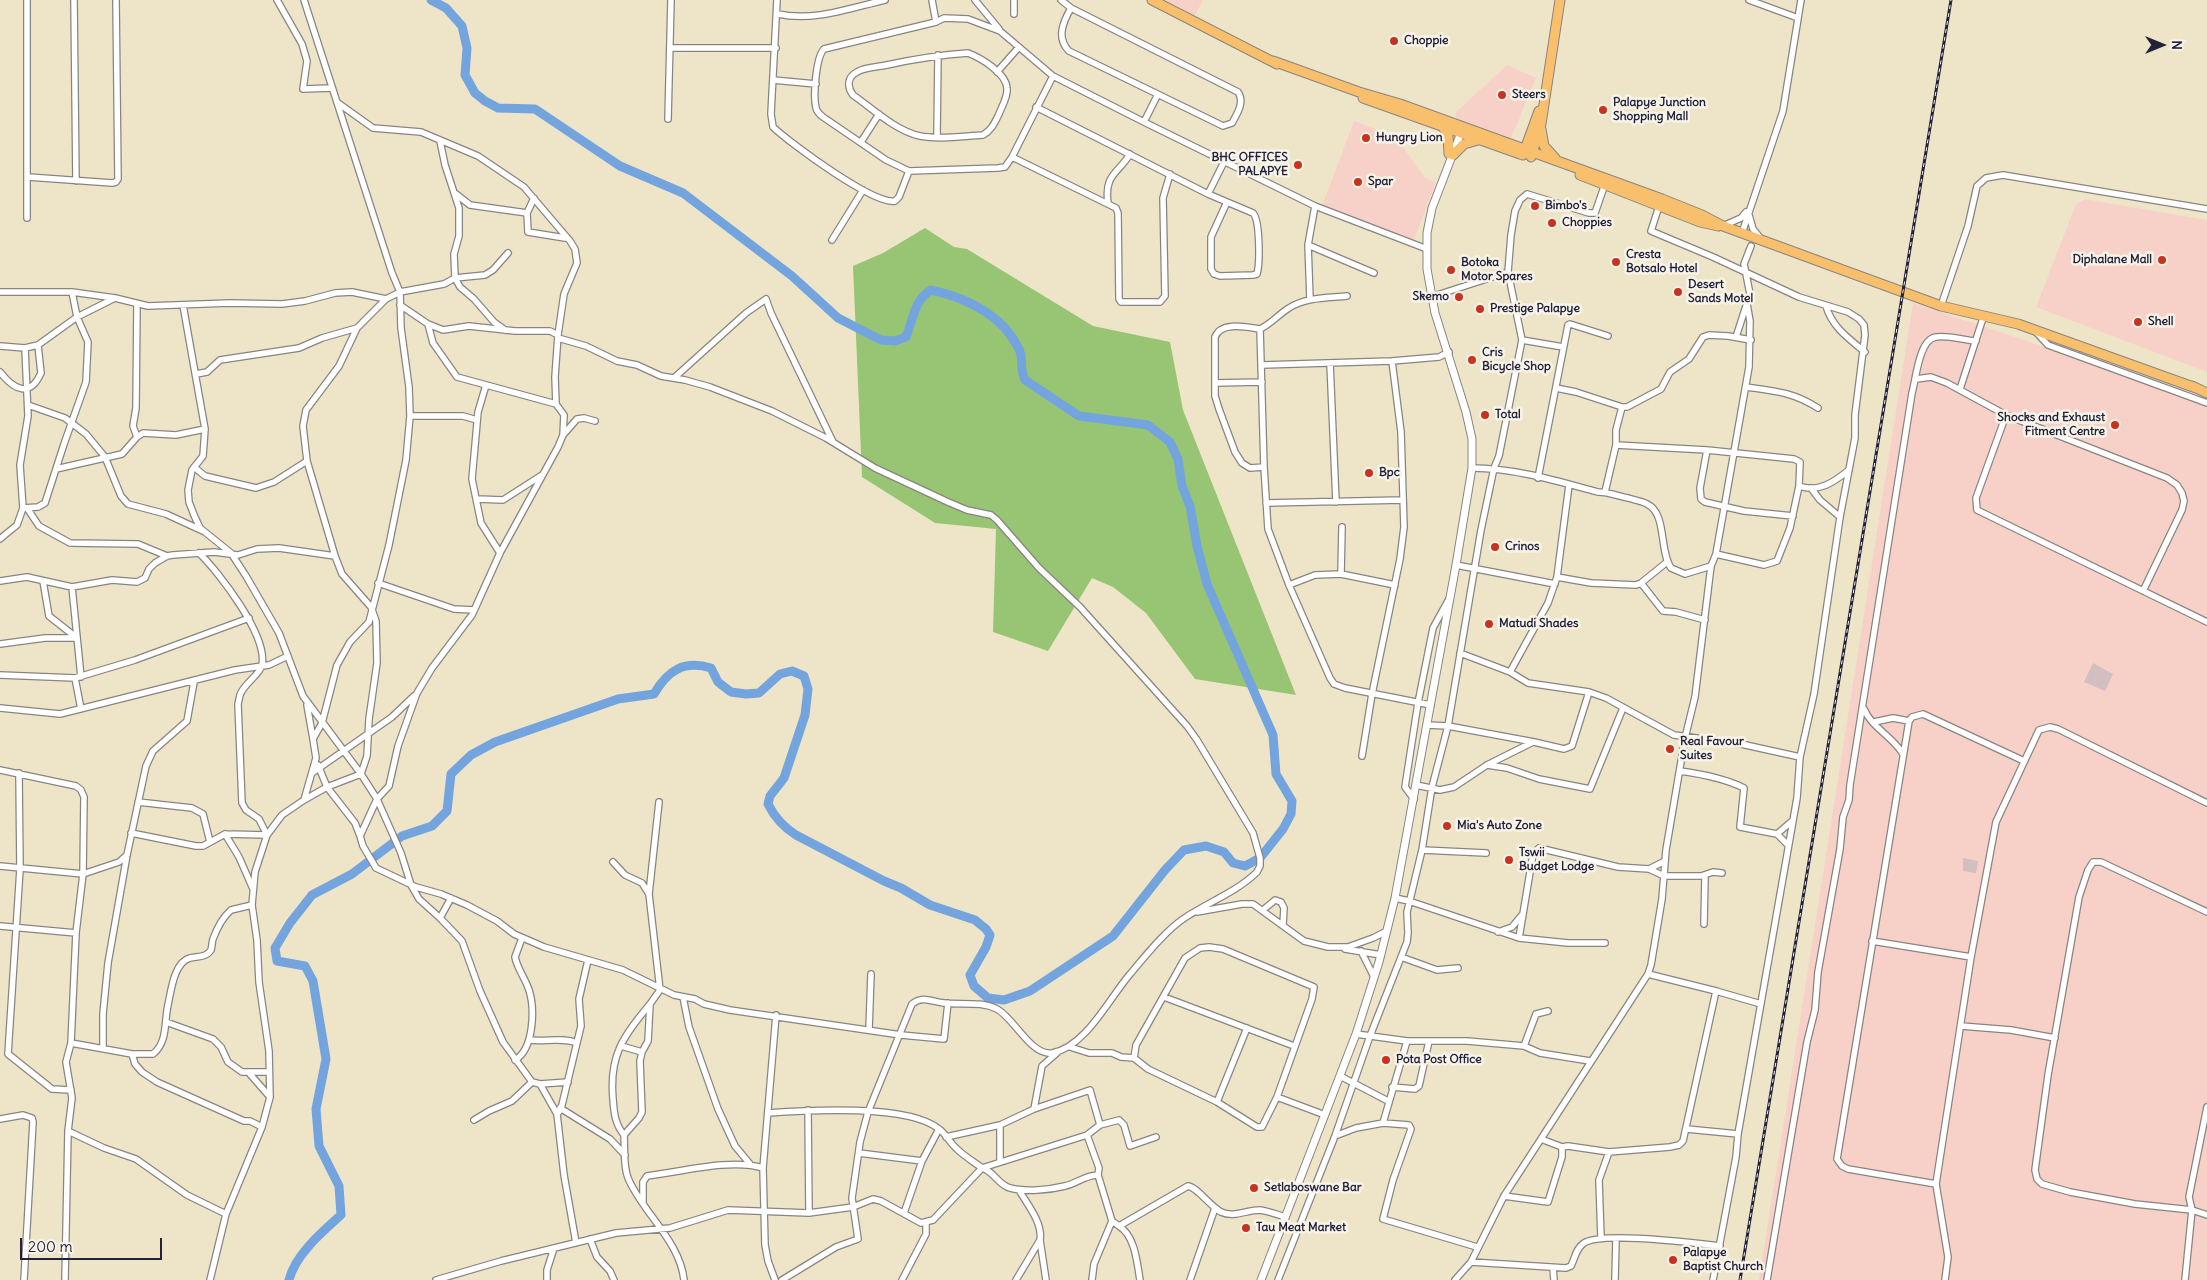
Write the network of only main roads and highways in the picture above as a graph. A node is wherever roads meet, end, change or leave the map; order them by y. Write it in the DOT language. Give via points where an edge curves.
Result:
graph roads {
  1 [pos="1152,0"];
  2 [pos="1560,0"];
  3 [pos="1273,61"];
  4 [pos="1543,103"];
  5 [pos="1541,124"];
  6 [pos="1443,128"];
  7 [pos="1459,130"];
  8 [pos="1531,130"];
  9 [pos="1478,140"];
  10 [pos="1502,141"];
  11 [pos="1528,154"];
  12 [pos="1563,163"];
  13 [pos="1605,182"];
  14 [pos="2018,324"];
  15 [pos="2196,388"];
  16 [pos="2207,393"];
  1 -- 3 [label="highway"];
  2 -- 4 [label="highway"];
  3 -- 6 [label="highway" via="1284,69"];
  3 -- 7 [label="highway"];
  4 -- 5 [label="highway"];
  4 -- 8 [label="highway"];
  5 -- 11 [label="highway"];
  5 -- 12 [label="highway" via="1544,146 1549,154"];
  6 -- 7 [label="highway"];
  6 -- 9 [label="highway" via="1448,136 1451,157 1464,144"];
  7 -- 9 [label="highway"];
  7 -- 10 [label="highway"];
  8 -- 10 [label="highway" via="1520,141"];
  8 -- 11 [label="highway"];
  9 -- 11 [label="highway"];
  10 -- 11 [label="highway"];
  11 -- 12 [label="highway"];
  11 -- 13 [label="highway"];
  12 -- 13 [label="highway"];
  13 -- 14 [label="highway" via="1705,223 1760,239 1941,306"];
  14 -- 15 [label="highway"];
  14 -- 15 [label="highway" via="2045,328 2074,338"];
  15 -- 16 [label="highway"];
}
